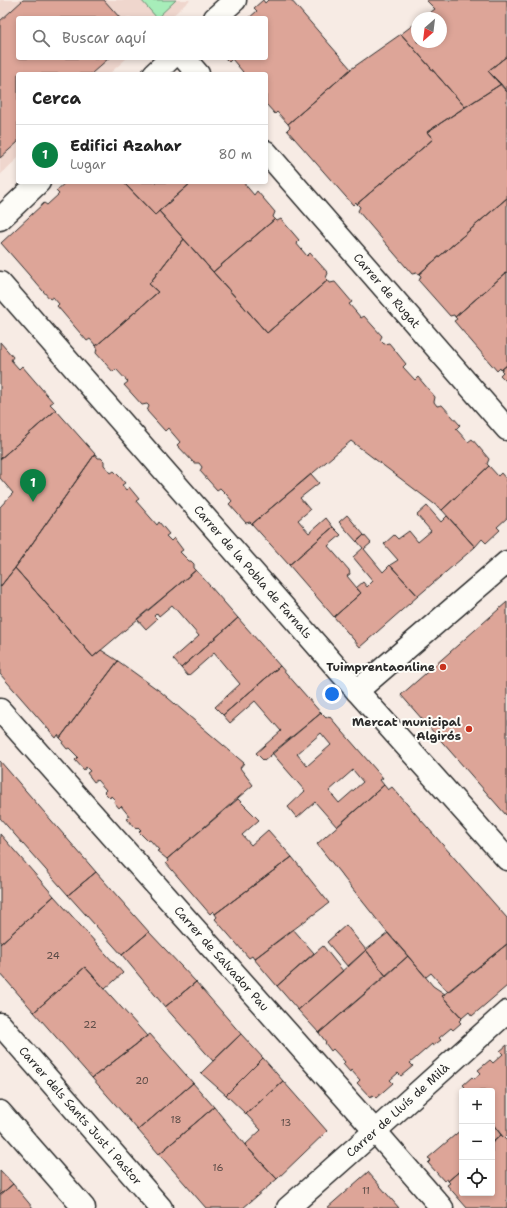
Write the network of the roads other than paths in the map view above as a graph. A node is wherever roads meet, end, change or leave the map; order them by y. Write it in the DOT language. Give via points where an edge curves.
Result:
graph roads {
  1 [pos="235,0"];
  2 [pos="217,16"];
  3 [pos="169,60"];
  4 [pos="186,60"];
  5 [pos="156,72"];
  6 [pos="196,72"];
  7 [pos="268,154"];
  8 [pos="37,184"];
  9 [pos="0,219"];
  10 [pos="0,283"];
  11 [pos="507,429"];
  12 [pos="507,562"];
  13 [pos="357,691"];
  14 [pos="0,710"];
  15 [pos="507,859"];
  16 [pos="507,1012"];
  17 [pos="0,1024"];
  18 [pos="0,1112"];
  19 [pos="375,1131"];
  20 [pos="84,1208"];
  21 [pos="161,1208"];
  22 [pos="288,1208"];
  23 [pos="442,1208"];
  1 -- 2 [label="street"];
  3 -- 5 [label="street"];
  4 -- 6 [label="street"];
  7 -- 11 [label="street, Carrer de Rugat"];
  8 -- 9 [label="street"];
  10 -- 13 [label="street, Carrer de la Pobla de Farnals"];
  12 -- 13 [label="street"];
  13 -- 15 [label="street, Carrer de la Pobla de Farnals"];
  14 -- 19 [label="street, Carrer de Salvador Pau"];
  16 -- 19 [label="street, Carrer de Lluís de Milà"];
  17 -- 21 [label="street, Carrer dels Sants Just i Pastor"];
  18 -- 20 [label="street"];
  19 -- 22 [label="street, Carrer de Lluís de Milà"];
  19 -- 23 [label="street, Carrer de Salvador Pau"];
}
